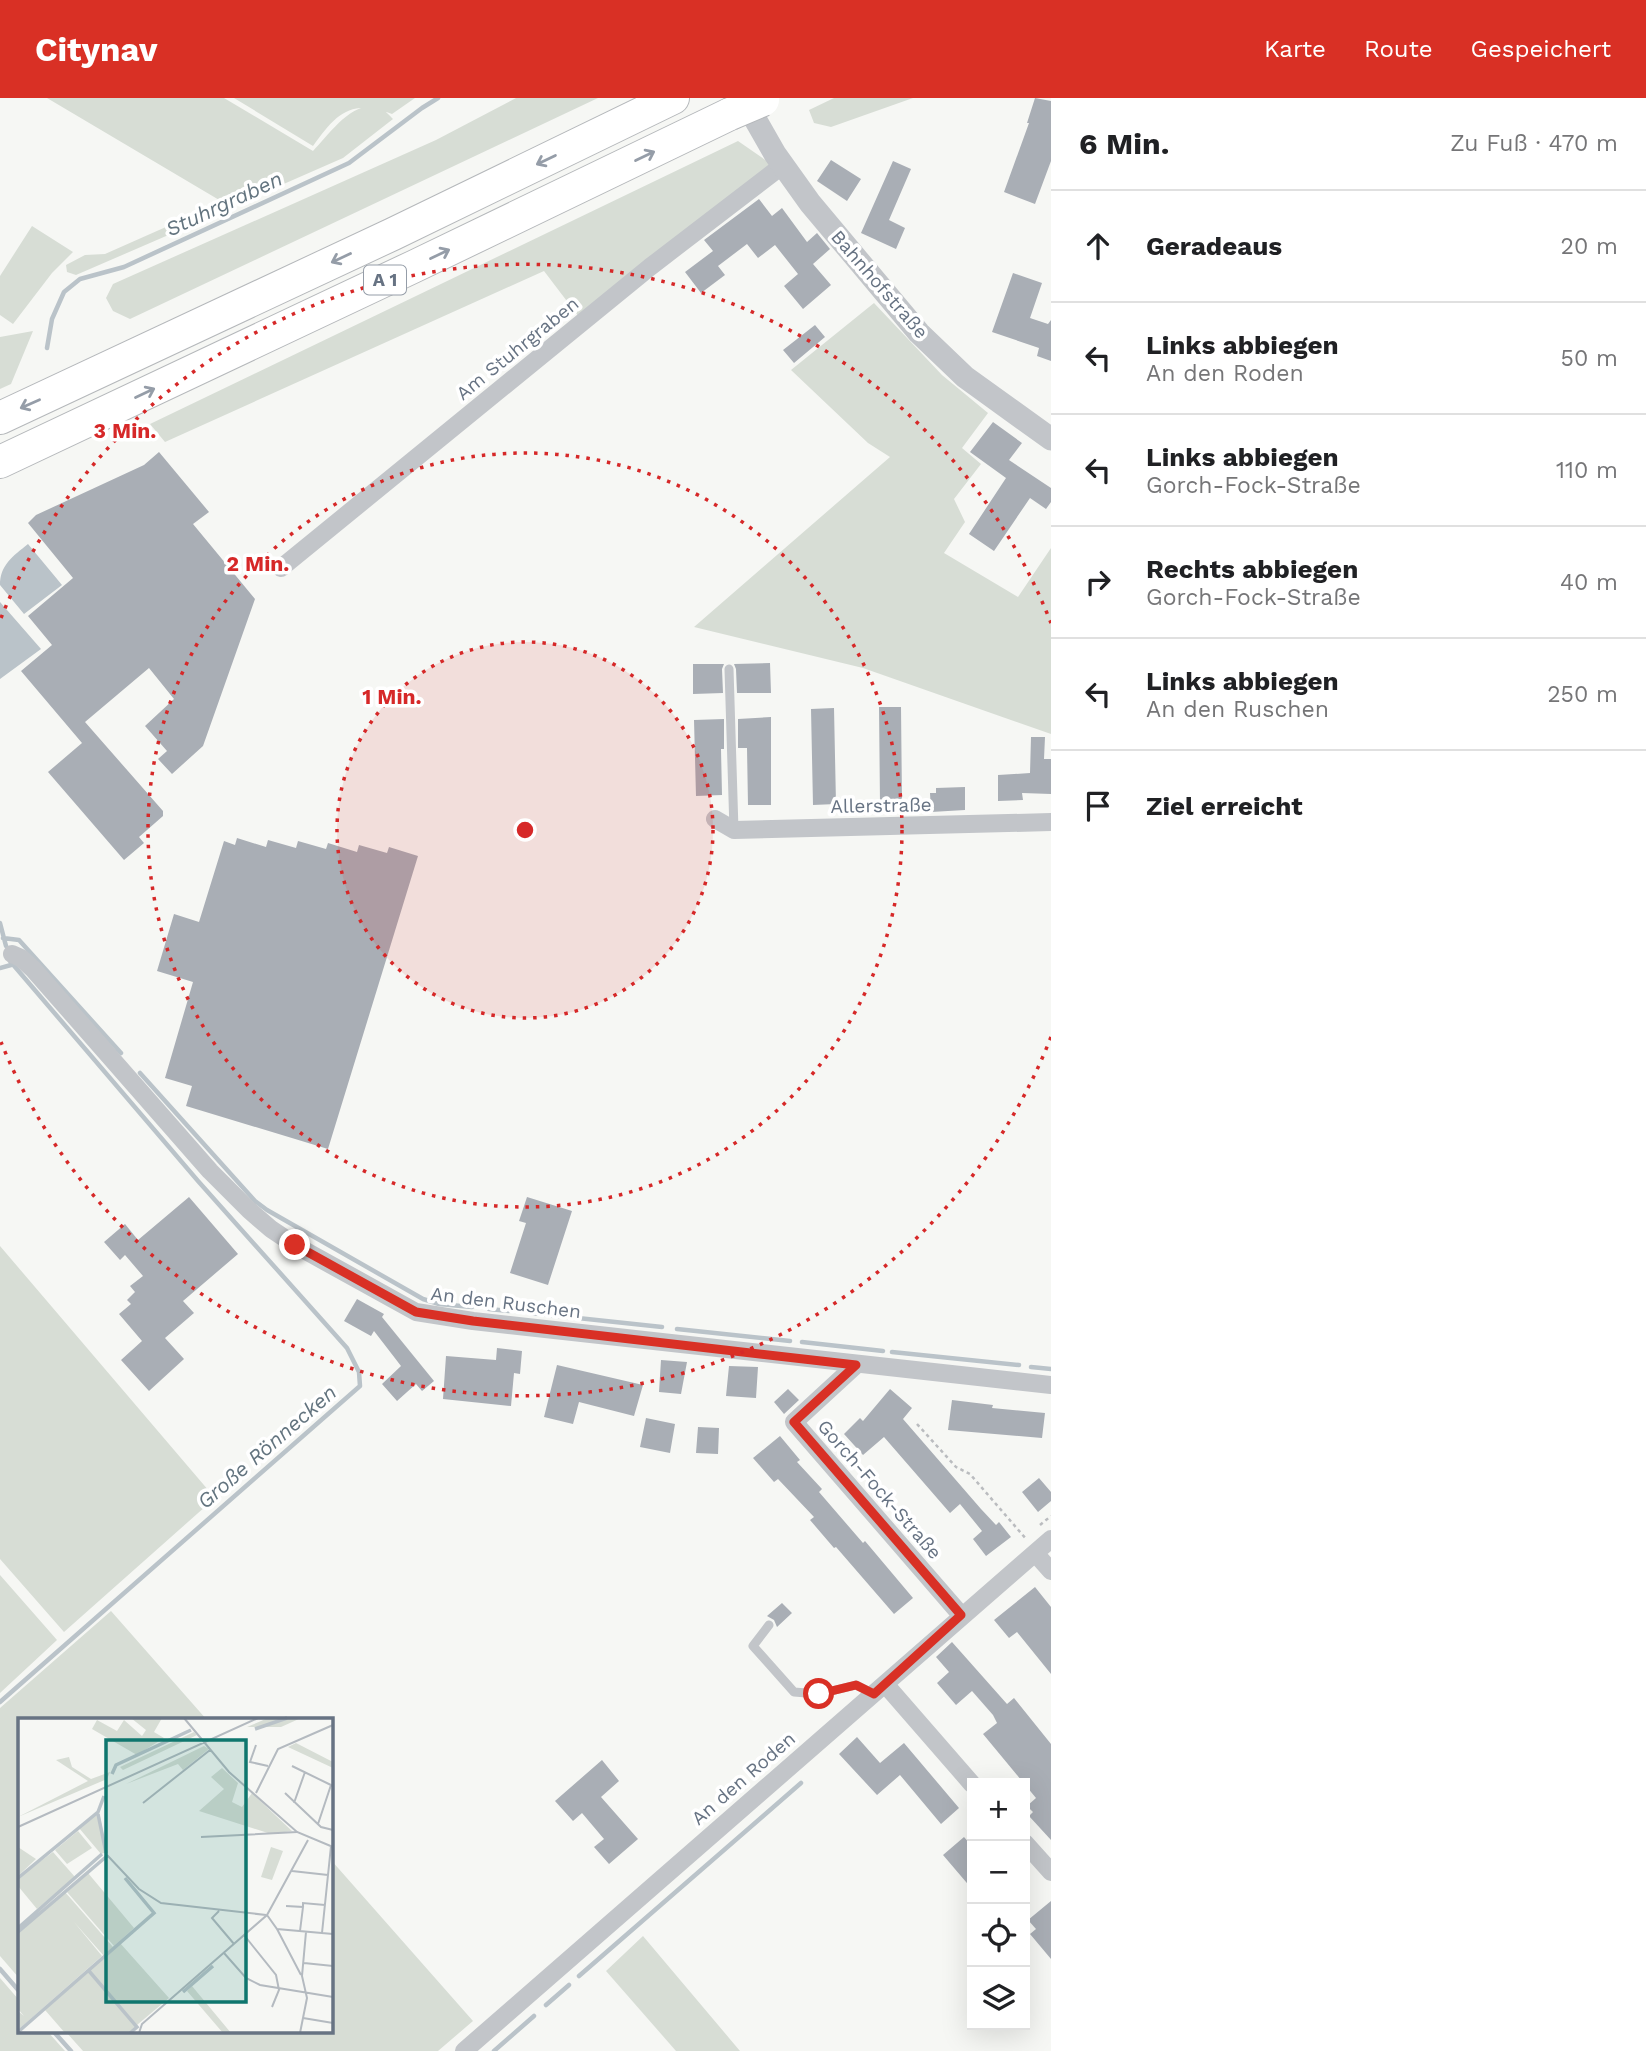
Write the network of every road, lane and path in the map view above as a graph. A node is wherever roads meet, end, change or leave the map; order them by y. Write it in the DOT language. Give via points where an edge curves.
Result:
graph roads {
  1 [pos="673,98"];
  2 [pos="751,103"];
  3 [pos="783,166"];
  4 [pos="0,418"];
  5 [pos="1051,439"];
  6 [pos="0,462"];
  7 [pos="281,568"];
  8 [pos="729,669"];
  9 [pos="715,819"];
  10 [pos="1051,822"];
  11 [pos="734,830"];
  12 [pos="12,954"];
  13 [pos="856,1365"];
  14 [pos="1051,1385"];
  15 [pos="917,1424"];
  16 [pos="1051,1539"];
  17 [pos="1035,1553"];
  18 [pos="1051,1571"];
  19 [pos="961,1615"];
  20 [pos="769,1625"];
  21 [pos="879,1689"];
  22 [pos="967,1779"];
  23 [pos="1030,1849"];
  24 [pos="1051,1872"];
  25 [pos="464,2051"];
  1 -- 4 [label="highway, A 1, one-way"];
  2 -- 3 [label="street, Bahnhofstraße"];
  6 -- 2 [label="highway, A 1, one-way"];
  3 -- 5 [label="street, Bahnhofstraße" via="919,333 965,377"];
  3 -- 7 [label="street, Am Stuhrgraben" via="650,267"];
  8 -- 11 [label="lane"];
  9 -- 11 [label="street"];
  10 -- 11 [label="street, Allerstraße"];
  12 -- 13 [label="street, An den Ruschen" via="33,969 249,1210 295,1245 416,1312"];
  13 -- 14 [label="street, An den Ruschen"];
  13 -- 19 [label="street, Gorch-Fock-Straße" via="794,1422"];
  15 -- 17 [label="path" via="956,1467 970,1474"];
  16 -- 17 [label="street, An den Roden"];
  17 -- 18 [label="street"];
  17 -- 19 [label="street, An den Roden"];
  19 -- 21 [label="street, An den Roden"];
  20 -- 21 [label="lane" via="753,1646 794,1692 819,1694 856,1685"];
  21 -- 22 [label="street"];
  21 -- 25 [label="street, An den Roden"];
  23 -- 24 [label="street"];
}
